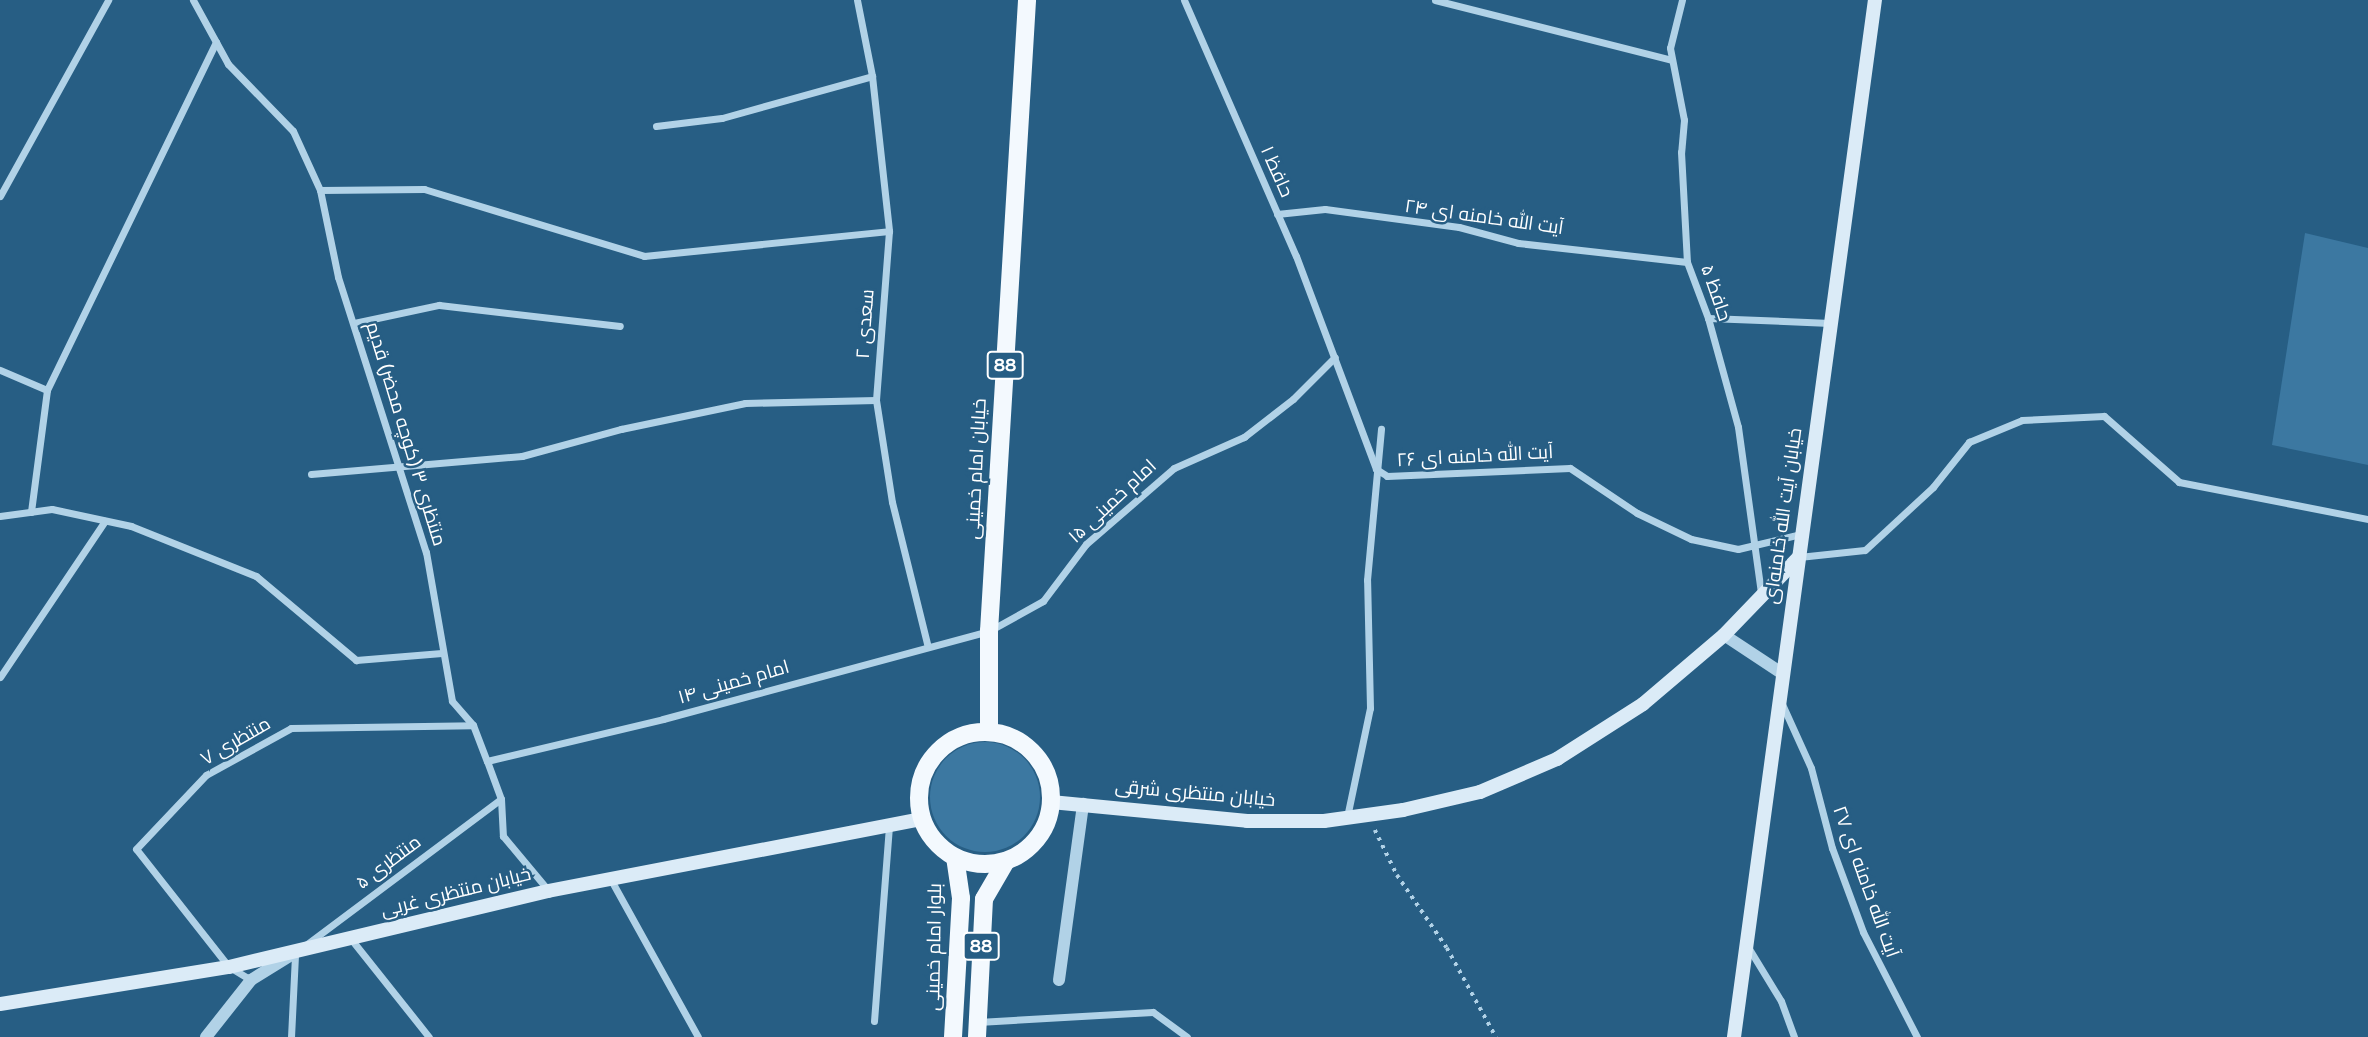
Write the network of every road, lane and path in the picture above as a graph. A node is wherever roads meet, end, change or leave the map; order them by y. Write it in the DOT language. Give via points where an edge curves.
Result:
graph roads {
  1 [pos="108,0"];
  2 [pos="193,0"];
  3 [pos="857,0"];
  4 [pos="1027,0"];
  5 [pos="1184,0"];
  6 [pos="1435,0"];
  7 [pos="1682,0"];
  8 [pos="1875,0"];
  9 [pos="216,42"];
  10 [pos="1672,60"];
  11 [pos="872,76"];
  12 [pos="656,126"];
  13 [pos="320,190"];
  14 [pos="0,196"];
  15 [pos="1277,214"];
  16 [pos="889,231"];
  17 [pos="1687,262"];
  18 [pos="1709,318"];
  19 [pos="354,323"];
  20 [pos="1830,323"];
  21 [pos="620,326"];
  22 [pos="1335,357"];
  23 [pos="0,370"];
  24 [pos="47,390"];
  25 [pos="876,400"];
  26 [pos="1381,429"];
  27 [pos="399,463"];
  28 [pos="1376,469"];
  29 [pos="311,474"];
  30 [pos="31,512"];
  31 [pos="0,516"];
  32 [pos="2368,519"];
  33 [pos="105,521"];
  34 [pos="1801,534"];
  35 [pos="1798,558"];
  36 [pos="1762,594"];
  37 [pos="989,631"];
  38 [pos="1724,635"];
  39 [pos="928,647"];
  40 [pos="442,653"];
  41 [pos="1780,672"];
  42 [pos="0,677"];
  43 [pos="1778,694"];
  44 [pos="473,725"];
  45 [pos="989,731"];
  46 [pos="487,761"];
  47 [pos="501,799"];
  48 [pos="1051,802"];
  49 [pos="1083,804"];
  50 [pos="1368,815"];
  51 [pos="1347,818"];
  52 [pos="922,819"];
  53 [pos="889,826"];
  54 [pos="956,857"];
  55 [pos="1006,861"];
  56 [pos="610,879"];
  57 [pos="548,891"];
  58 [pos="351,939"];
  59 [pos="1746,944"];
  60 [pos="295,953"];
  61 [pos="229,967"];
  62 [pos="1059,980"];
  63 [pos="251,981"];
  64 [pos="0,1004"];
  65 [pos="874,1021"];
  66 [pos="977,1029"];
  67 [pos="206,1037"];
  68 [pos="291,1037"];
  69 [pos="429,1037"];
  70 [pos="698,1037"];
  71 [pos="953,1037"];
  72 [pos="1186,1037"];
  73 [pos="1496,1037"];
  74 [pos="1734,1037"];
  75 [pos="1794,1037"];
  76 [pos="1917,1037"];
  1 -- 14 [label="street"];
  2 -- 9 [label="street, منتظری ۳ (کوچه محضر) قدیم"];
  3 -- 11 [label="street, سعدی ۲"];
  4 -- 37 [label="main road, خیابان امام خمینی / 88"];
  5 -- 15 [label="street, حافظ ۱"];
  6 -- 10 [label="street"];
  7 -- 10 [label="street, حافظ ۵" via="1670,48"];
  8 -- 20 [label="main road, خیابان آیت الله خامنه‌ای"];
  9 -- 13 [label="street, منتظری ۳ (کوچه محضر) قدیم" via="228,64 293,131"];
  9 -- 24 [label="street"];
  10 -- 17 [label="street, حافظ ۵" via="1685,120 1681,152"];
  11 -- 12 [label="street" via="722,118"];
  11 -- 16 [label="street, سعدی ۲"];
  13 -- 16 [label="street" via="424,189 644,256"];
  13 -- 19 [label="street, منتظری ۳ (کوچه محضر) قدیم" via="338,276"];
  15 -- 17 [label="street, آیت الله خامنه ای ۲۴" via="1325,209 1459,227 1518,243"];
  15 -- 22 [label="street, حافظ ۱"];
  16 -- 25 [label="street, سعدی ۲"];
  17 -- 18 [label="street, حافظ ۵"];
  18 -- 20 [label="street"];
  18 -- 36 [label="street, حافظ ۵" via="1738,427"];
  19 -- 21 [label="street" via="439,305"];
  19 -- 27 [label="street, منتظری ۳ (کوچه محضر) قدیم"];
  20 -- 34 [label="main road, خیابان آیت الله خامنه‌ای"];
  22 -- 28 [label="street, آیت الله خامنه ای ۲۶"];
  22 -- 37 [label="street, امام خمینی ۱۵" via="1293,399 1244,436 1174,468 1086,544 1043,601"];
  23 -- 24 [label="street"];
  24 -- 30 [label="street"];
  25 -- 27 [label="street" via="745,404 621,429 522,456"];
  25 -- 39 [label="street, سعدی ۲" via="892,502"];
  26 -- 28 [label="street"];
  27 -- 29 [label="street"];
  27 -- 40 [label="street, منتظری ۳ (کوچه محضر) قدیم" via="426,552"];
  28 -- 34 [label="street, آیت الله خامنه ای ۲۶" via="1387,477 1570,468 1637,513 1691,539 1738,549"];
  28 -- 51 [label="street" via="1367,580 1370,708"];
  30 -- 31 [label="street"];
  30 -- 33 [label="street" via="52,509"];
  32 -- 35 [label="street" via="2179,482 2104,416 2022,420 1969,442 1933,487 1865,550"];
  33 -- 40 [label="street" via="131,526 256,576 356,660"];
  33 -- 42 [label="street"];
  34 -- 35 [label="main road, خیابان آیت الله خامنه‌ای"];
  35 -- 36 [label="main road, خیابان منتظری شرقی"];
  35 -- 41 [label="main road, خیابان آیت الله خامنه‌ای"];
  36 -- 38 [label="main road, خیابان منتظری شرقی"];
  37 -- 39 [label="street, امام خمینی ۱۴"];
  37 -- 45 [label="main road, خیابان امام خمینی / 88"];
  38 -- 41 [label="street"];
  38 -- 50 [label="main road, خیابان منتظری شرقی" via="1643,704 1557,759 1480,792"];
  39 -- 46 [label="street, امام خمینی ۱۴"];
  40 -- 44 [label="street, منتظری ۳ (کوچه محضر) قدیم" via="452,701"];
  41 -- 43 [label="main road, خیابان آیت الله خامنه‌ای"];
  43 -- 59 [label="main road, خیابان آیت الله خامنه‌ای"];
  43 -- 76 [label="street, آیت الله خامنه ای ۲۷" via="1811,768 1832,848 1863,932"];
  44 -- 46 [label="street, منتظری ۳ (کوچه محضر) قدیم"];
  44 -- 61 [label="street, منتظری ۷" via="291,729 206,775 136,849"];
  45 -- 48 [label="main road" via="1010,735 1034,754 1049,781"];
  45 -- 52 [label="main road" via="948,742 932,757 918,797"];
  46 -- 47 [label="street, منتظری ۳ (کوچه محضر) قدیم"];
  47 -- 57 [label="street, منتظری ۳ (کوچه محضر) قدیم" via="503,836"];
  47 -- 60 [label="street, منتظری ۵"];
  48 -- 49 [label="main road, خیابان منتظری شرقی"];
  48 -- 55 [label="main road, 88" via="1038,838"];
  49 -- 51 [label="main road, خیابان منتظری شرقی" via="1247,821"];
  49 -- 62 [label="street"];
  50 -- 51 [label="main road, خیابان منتظری شرقی"];
  50 -- 73 [label="path" via="1397,875 1447,948"];
  52 -- 53 [label="main road, خیابان منتظری غربی"];
  52 -- 54 [label="main road" via="941,848"];
  53 -- 56 [label="main road, خیابان منتظری غربی"];
  53 -- 65 [label="street"];
  54 -- 55 [label="main road" via="981,864"];
  54 -- 71 [label="main road, بلوار امام خمینی / 88" via="961,898"];
  55 -- 66 [label="main road, 88" via="984,899"];
  56 -- 57 [label="main road, خیابان منتظری غربی"];
  56 -- 70 [label="street"];
  57 -- 58 [label="main road, خیابان منتظری غربی"];
  58 -- 60 [label="main road, خیابان منتظری غربی"];
  58 -- 69 [label="street"];
  59 -- 74 [label="main road, خیابان آیت الله خامنه‌ای"];
  59 -- 75 [label="street" via="1781,1001"];
  60 -- 61 [label="main road, خیابان منتظری غربی"];
  60 -- 63 [label="street"];
  60 -- 68 [label="street"];
  61 -- 63 [label="street, منتظری ۷"];
  61 -- 64 [label="main road, خیابان منتظری غربی"];
  63 -- 67 [label="street"];
  66 -- 72 [label="street" via="1153,1012"];
}
